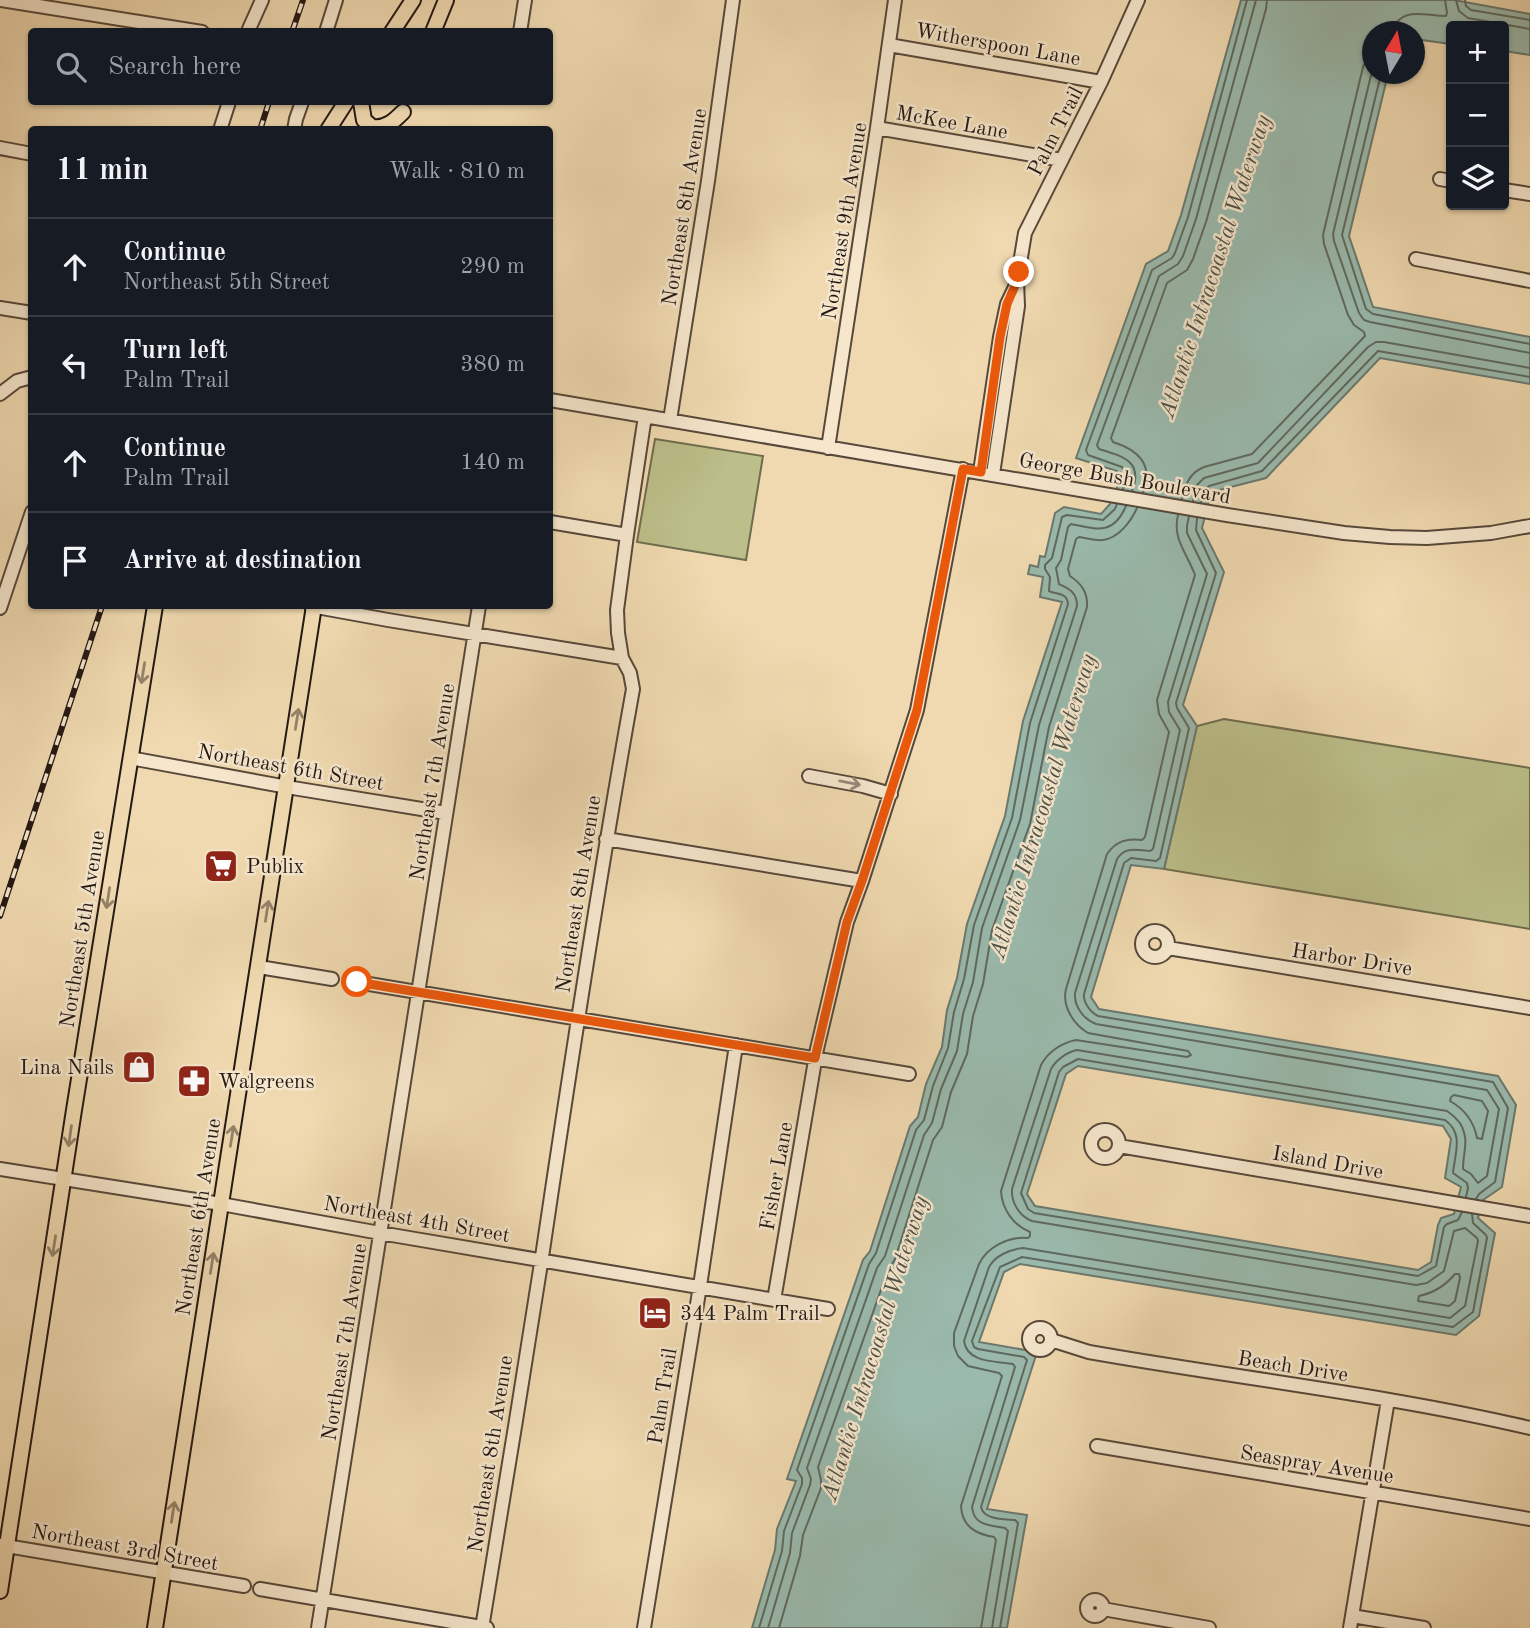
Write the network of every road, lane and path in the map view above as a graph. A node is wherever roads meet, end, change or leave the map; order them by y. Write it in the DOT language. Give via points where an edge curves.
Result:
graph roads {
  1 [pos="1,0"];
  2 [pos="336,0"];
  3 [pos="413,0"];
  4 [pos="446,0"];
  5 [pos="525,0"];
  6 [pos="733,0"];
  7 [pos="895,0"];
  8 [pos="1138,0"];
  9 [pos="260,4"];
  10 [pos="177,28"];
  11 [pos="251,28"];
  12 [pos="327,28"];
  13 [pos="395,28"];
  14 [pos="435,28"];
  15 [pos="521,28"];
  16 [pos="889,45"];
  17 [pos="1101,82"];
  18 [pos="228,105"];
  19 [pos="301,105"];
  20 [pos="344,105"];
  21 [pos="362,105"];
  22 [pos="405,107"];
  23 [pos="221,126"];
  24 [pos="295,126"];
  25 [pos="331,126"];
  26 [pos="371,126"];
  27 [pos="386,126"];
  28 [pos="399,126"];
  29 [pos="877,128"];
  30 [pos="0,148"];
  31 [pos="28,153"];
  32 [pos="1062,160"];
  33 [pos="1509,191"];
  34 [pos="1530,194"];
  35 [pos="1416,259"];
  36 [pos="1530,281"];
  37 [pos="0,308"];
  38 [pos="28,312"];
  39 [pos="28,378"];
  40 [pos="0,394"];
  41 [pos="553,401"];
  42 [pos="645,416"];
  43 [pos="670,420"];
  44 [pos="828,448"];
  45 [pos="963,469"];
  46 [pos="987,473"];
  47 [pos="553,523"];
  48 [pos="28,524"];
  49 [pos="1530,526"];
  50 [pos="627,535"];
  51 [pos="1,602"];
  52 [pos="155,609"];
  53 [pos="313,609"];
  54 [pos="329,609"];
  55 [pos="478,609"];
  56 [pos="474,633"];
  57 [pos="622,657"];
  58 [pos="130,758"];
  59 [pos="809,776"];
  60 [pos="286,786"];
  61 [pos="891,794"];
  62 [pos="446,813"];
  63 [pos="606,839"];
  64 [pos="862,881"];
  65 [pos="1168,948"];
  66 [pos="259,967"];
  67 [pos="332,979"];
  68 [pos="357,982"];
  69 [pos="418,993"];
  70 [pos="1530,1008"];
  71 [pos="577,1019"];
  72 [pos="736,1045"];
  73 [pos="815,1058"];
  74 [pos="909,1074"];
  75 [pos="1119,1146"];
  76 [pos="0,1169"];
  77 [pos="64,1179"];
  78 [pos="221,1204"];
  79 [pos="1530,1216"];
  80 [pos="380,1233"];
  81 [pos="541,1260"];
  82 [pos="700,1286"];
  83 [pos="774,1300"];
  84 [pos="828,1309"];
  85 [pos="1051,1340"];
  86 [pos="1388,1401"];
  87 [pos="1530,1429"];
  88 [pos="1097,1446"];
  89 [pos="1373,1492"];
  90 [pos="1530,1518"];
  91 [pos="4,1545"];
  92 [pos="164,1573"];
  93 [pos="244,1587"];
  94 [pos="260,1589"];
  95 [pos="0,1591"];
  96 [pos="323,1599"];
  97 [pos="1103,1609"];
  98 [pos="1351,1622"];
  99 [pos="155,1628"];
  100 [pos="318,1628"];
  101 [pos="482,1628"];
  102 [pos="487,1628"];
  103 [pos="644,1628"];
  104 [pos="1209,1628"];
  105 [pos="1424,1628"];
  1 -- 10 [label="street"];
  2 -- 12 [label="street"];
  3 -- 13 [label="main road"];
  4 -- 14 [label="main road"];
  5 -- 15 [label="street"];
  6 -- 43 [label="street, Northeast 8th Avenue"];
  7 -- 16 [label="street, Northeast 9th Avenue"];
  8 -- 17 [label="street, Palm Trail"];
  9 -- 11 [label="street"];
  16 -- 17 [label="street, Witherspoon Lane"];
  16 -- 29 [label="street, Northeast 9th Avenue"];
  17 -- 32 [label="street, Palm Trail"];
  18 -- 23 [label="street"];
  19 -- 24 [label="street"];
  20 -- 25 [label="main road"];
  21 -- 26 [label="main road" via="364,120"];
  22 -- 27 [label="main road"];
  22 -- 28 [label="main road"];
  29 -- 32 [label="street, McKee Lane"];
  29 -- 44 [label="street, Northeast 9th Avenue"];
  30 -- 31 [label="street"];
  32 -- 46 [label="street, Palm Trail" via="1025,233 1017,281 1007,304"];
  33 -- 34 [label="street"];
  35 -- 36 [label="street"];
  37 -- 38 [label="street"];
  39 -- 40 [label="street"];
  41 -- 42 [label="street, George Bush Boulevard"];
  42 -- 43 [label="street, George Bush Boulevard"];
  42 -- 50 [label="street, Northeast 8th Avenue"];
  43 -- 44 [label="street, George Bush Boulevard"];
  44 -- 45 [label="street, George Bush Boulevard"];
  45 -- 46 [label="street, George Bush Boulevard"];
  45 -- 61 [label="street" via="917,710"];
  46 -- 49 [label="street, George Bush Boulevard" via="1344,533 1454,536"];
  47 -- 50 [label="street"];
  48 -- 51 [label="street"];
  50 -- 57 [label="street, Northeast 8th Avenue" via="617,610"];
  52 -- 58 [label="main road, Northeast 5th Avenue, one-way"];
  60 -- 53 [label="main road, Northeast 6th Avenue, one-way"];
  54 -- 56 [label="street"];
  55 -- 56 [label="street, Northeast 7th Avenue"];
  56 -- 57 [label="street"];
  56 -- 62 [label="street, Northeast 7th Avenue"];
  57 -- 63 [label="street, Northeast 8th Avenue" via="633,689"];
  58 -- 60 [label="street, Northeast 6th Street"];
  58 -- 77 [label="main road, Northeast 5th Avenue, one-way"];
  59 -- 61 [label="street, one-way"];
  60 -- 62 [label="street, Northeast 6th Street"];
  66 -- 60 [label="main road, Northeast 6th Avenue, one-way"];
  61 -- 64 [label="street"];
  62 -- 69 [label="street, Northeast 7th Avenue"];
  63 -- 64 [label="street"];
  63 -- 71 [label="street, Northeast 8th Avenue"];
  64 -- 73 [label="street" via="847,922"];
  65 -- 70 [label="street, Harbor Drive"];
  66 -- 67 [label="street"];
  78 -- 66 [label="main road, Northeast 6th Avenue, one-way"];
  68 -- 69 [label="street"];
  69 -- 71 [label="street"];
  69 -- 80 [label="street, Northeast 7th Avenue"];
  71 -- 72 [label="street"];
  71 -- 81 [label="street, Northeast 8th Avenue"];
  72 -- 73 [label="street"];
  72 -- 82 [label="street, Palm Trail"];
  73 -- 74 [label="street"];
  73 -- 83 [label="street, Fisher Lane"];
  75 -- 79 [label="street, Island Drive"];
  76 -- 77 [label="street, Northeast 4th Street"];
  77 -- 78 [label="street, Northeast 4th Street"];
  77 -- 91 [label="main road, Northeast 5th Avenue, one-way"];
  78 -- 80 [label="street, Northeast 4th Street"];
  92 -- 78 [label="main road, Northeast 6th Avenue, one-way"];
  80 -- 81 [label="street, Northeast 4th Street"];
  80 -- 96 [label="street, Northeast 7th Avenue"];
  81 -- 82 [label="street, Northeast 4th Street"];
  81 -- 101 [label="street, Northeast 8th Avenue"];
  82 -- 83 [label="street, Northeast 4th Street"];
  82 -- 103 [label="street, Palm Trail"];
  83 -- 84 [label="street, Northeast 4th Street"];
  85 -- 86 [label="street, Beach Drive" via="1089,1352"];
  86 -- 87 [label="street, Beach Drive"];
  86 -- 89 [label="street"];
  88 -- 89 [label="street, Seaspray Avenue"];
  89 -- 90 [label="street, Seaspray Avenue"];
  89 -- 98 [label="street"];
  91 -- 92 [label="street, Northeast 3rd Street"];
  91 -- 95 [label="main road, Northeast 5th Avenue"];
  92 -- 93 [label="street, Northeast 3rd Street"];
  92 -- 99 [label="main road, Northeast 6th Avenue"];
  94 -- 96 [label="street"];
  96 -- 100 [label="street, Northeast 7th Avenue"];
  96 -- 101 [label="street"];
  97 -- 104 [label="street"];
  98 -- 105 [label="street"];
  101 -- 102 [label="street"];
}
